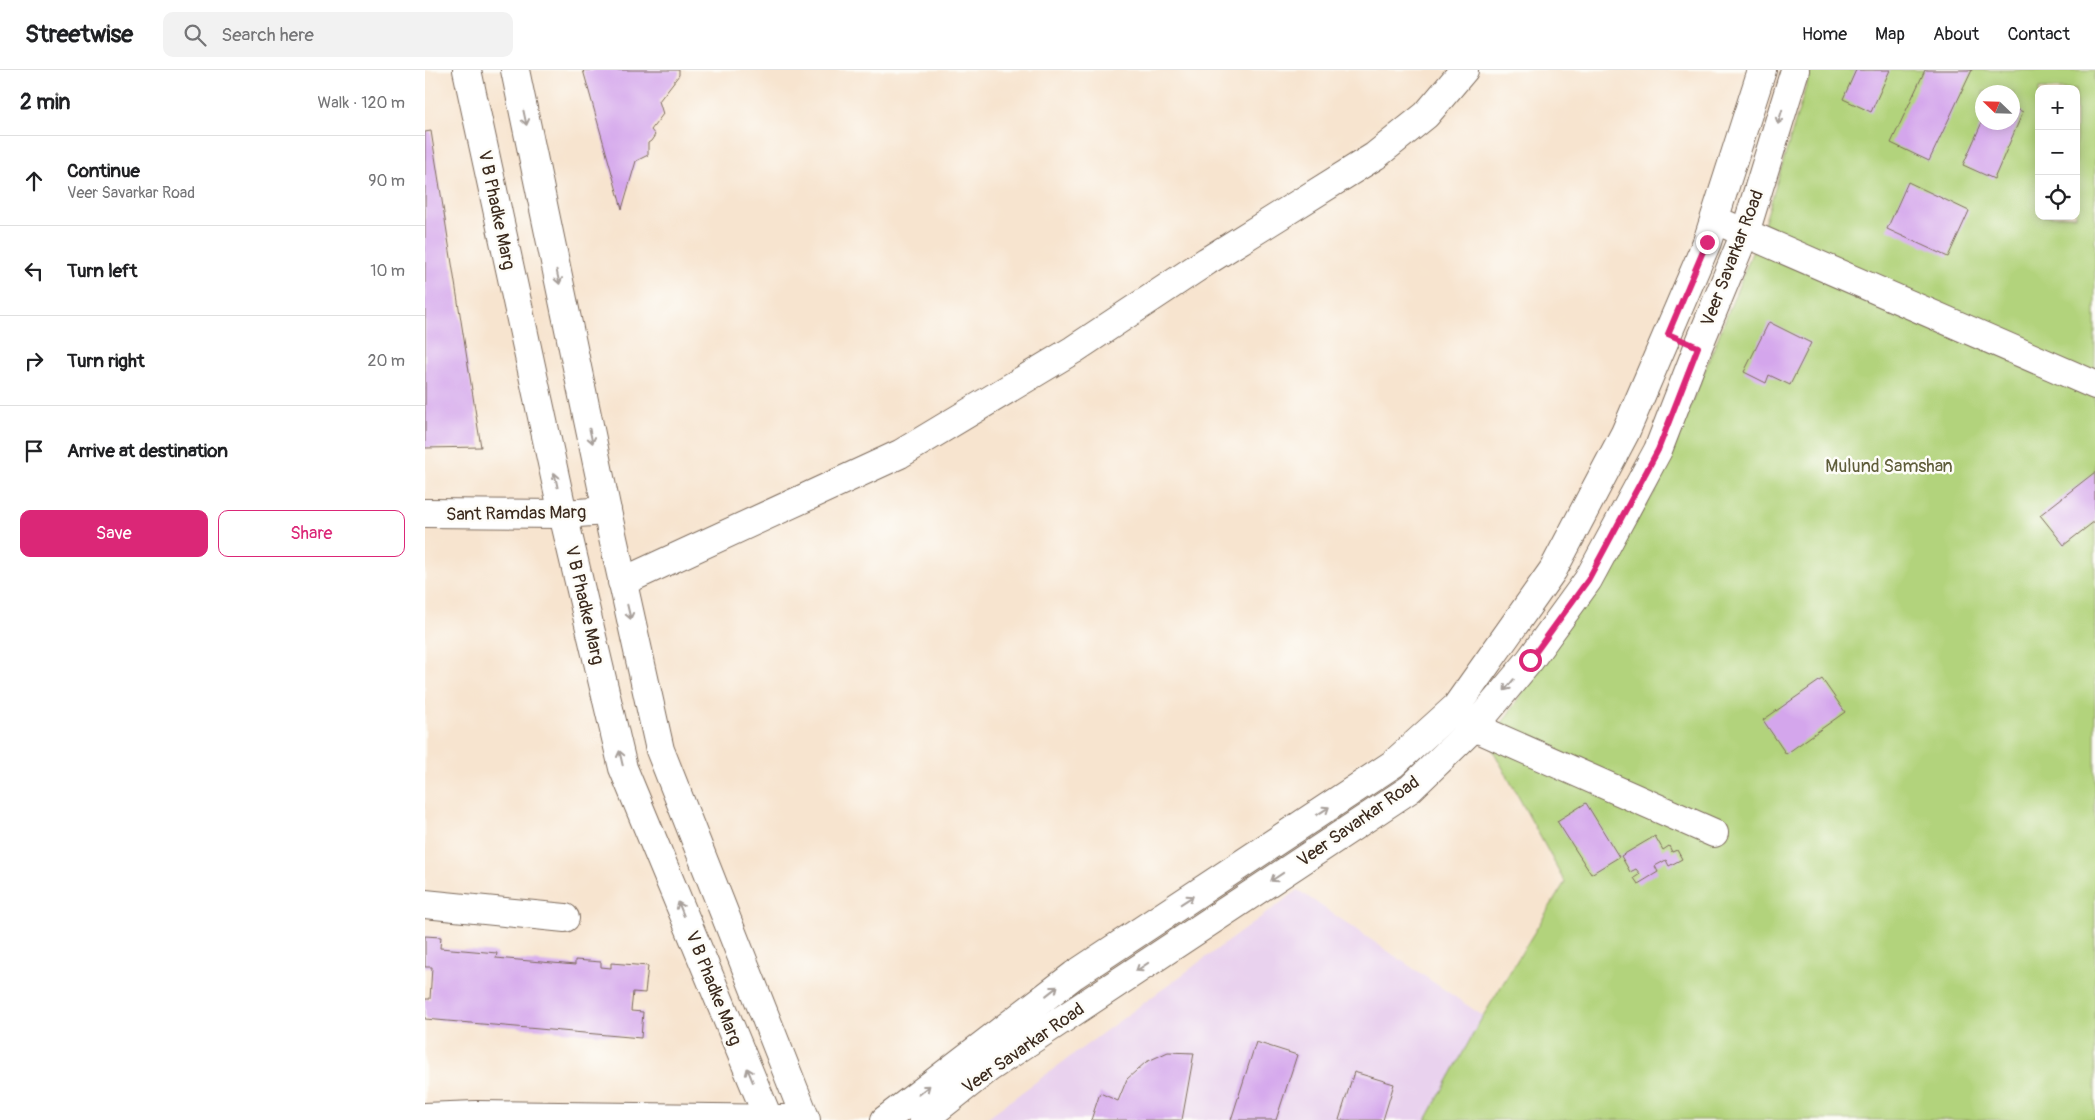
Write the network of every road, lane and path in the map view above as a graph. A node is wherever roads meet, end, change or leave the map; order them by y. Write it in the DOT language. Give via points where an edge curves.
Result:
graph roads {
  1 [pos="467,70"];
  2 [pos="515,70"];
  3 [pos="1465,70"];
  4 [pos="1763,70"];
  5 [pos="1795,70"];
  6 [pos="1714,220"];
  7 [pos="1745,233"];
  8 [pos="1668,334"];
  9 [pos="1698,347"];
  10 [pos="2095,385"];
  11 [pos="1625,433"];
  12 [pos="1658,450"];
  13 [pos="607,511"];
  14 [pos="425,513"];
  15 [pos="563,514"];
  16 [pos="622,582"];
  17 [pos="1465,717"];
  18 [pos="1714,833"];
  19 [pos="425,904"];
  20 [pos="565,918"];
  21 [pos="425,1117"];
  22 [pos="768,1119"];
  23 [pos="806,1120"];
  24 [pos="885,1120"];
  25 [pos="923,1120"];
  15 -- 1 [label="street, V B Phadke Marg, one-way"];
  2 -- 13 [label="street, V B Phadke Marg, one-way"];
  3 -- 16 [label="street" via="1427,115 1375,156 1073,350 900,454"];
  4 -- 6 [label="street"];
  5 -- 7 [label="street, Veer Savarkar Road, one-way"];
  6 -- 7 [label="street"];
  6 -- 8 [label="street"];
  7 -- 9 [label="street, Veer Savarkar Road"];
  7 -- 10 [label="street"];
  8 -- 9 [label="street"];
  8 -- 11 [label="street"];
  9 -- 12 [label="street, Veer Savarkar Road"];
  11 -- 12 [label="street"];
  11 -- 17 [label="street" via="1553,570"];
  12 -- 17 [label="street, Veer Savarkar Road, one-way" via="1588,580 1530,660"];
  13 -- 15 [label="street, Sant Ramdas Marg"];
  13 -- 16 [label="street, V B Phadke Marg"];
  14 -- 15 [label="street, Sant Ramdas Marg"];
  22 -- 15 [label="street, V B Phadke Marg, one-way" via="623,768"];
  16 -- 23 [label="street, V B Phadke Marg, one-way" via="660,750"];
  17 -- 18 [label="street"];
  24 -- 17 [label="street, one-way" via="1073,975"];
  17 -- 25 [label="street, Veer Savarkar Road, one-way" via="1409,789 989,1068"];
  19 -- 20 [label="street"];
  21 -- 22 [label="street"];
  22 -- 23 [label="street"];
}
